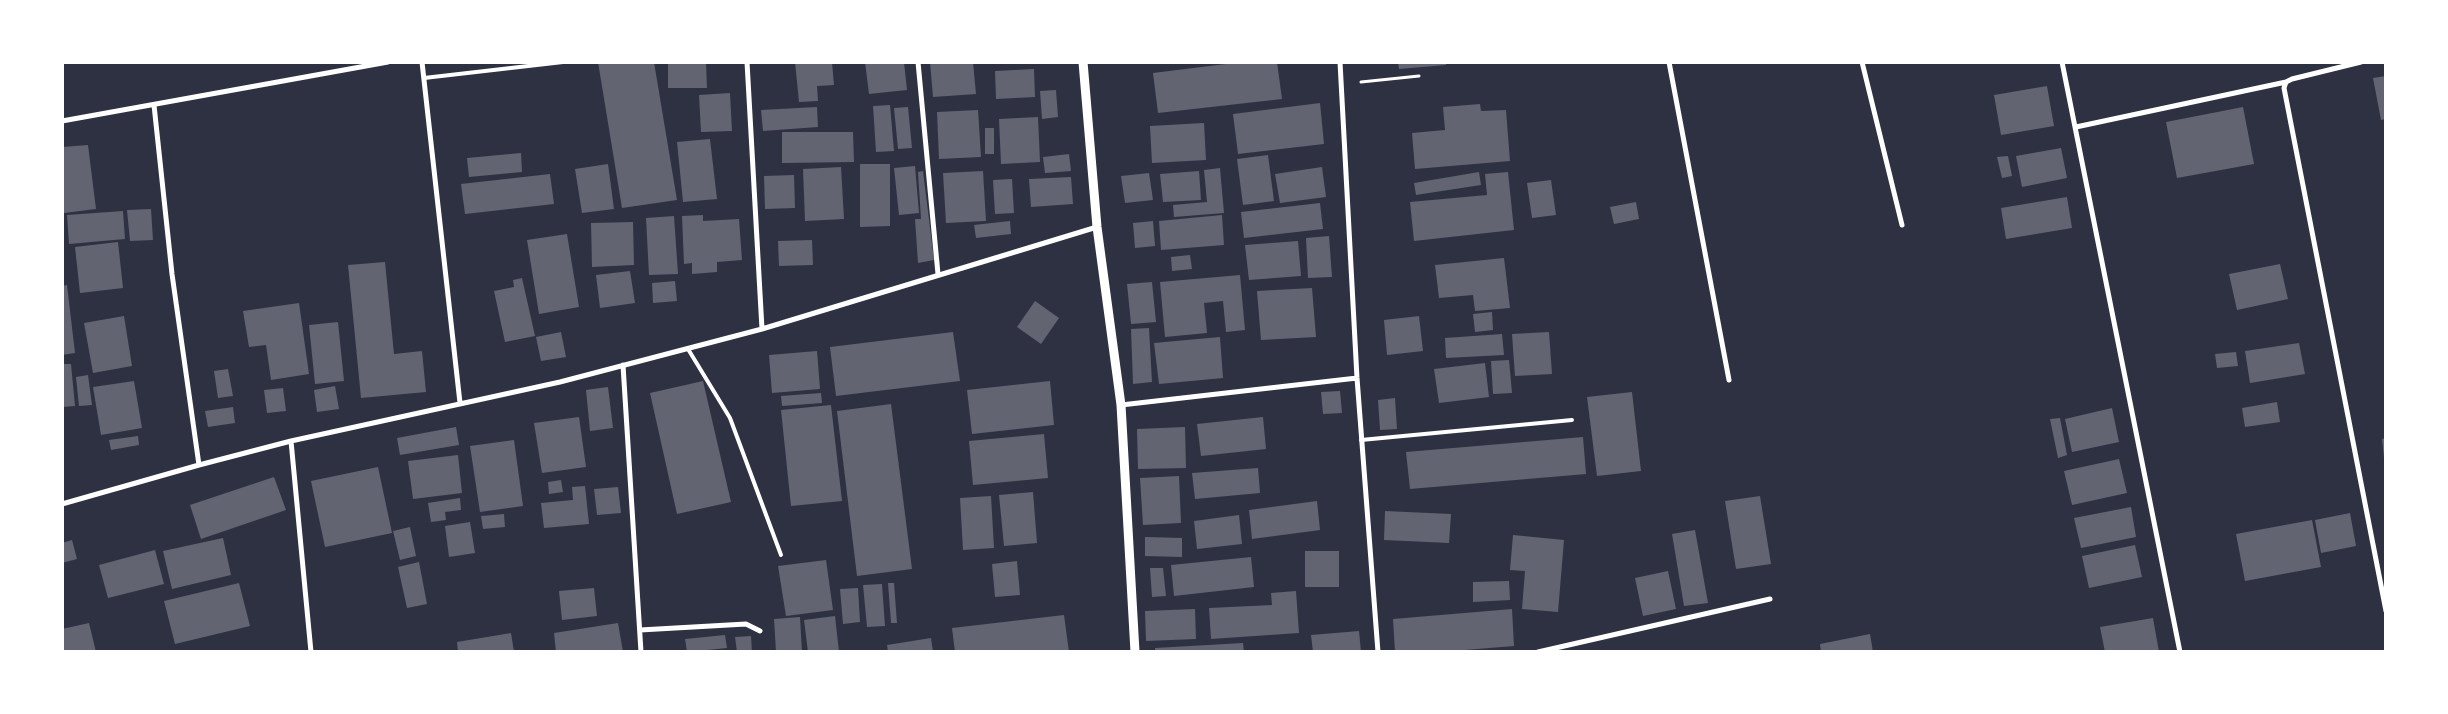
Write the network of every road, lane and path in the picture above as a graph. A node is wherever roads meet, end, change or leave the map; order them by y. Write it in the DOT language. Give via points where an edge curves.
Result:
graph roads {
  1 [pos="388,62"];
  2 [pos="422,62"];
  3 [pos="562,62"];
  4 [pos="748,62"];
  5 [pos="918,62"];
  6 [pos="1083,62"];
  7 [pos="1340,62"];
  8 [pos="1669,62"];
  9 [pos="1862,62"];
  10 [pos="2062,62"];
  11 [pos="2361,62"];
  12 [pos="1419,76"];
  13 [pos="424,78"];
  14 [pos="2286,82"];
  15 [pos="1341,84"];
  16 [pos="154,105"];
  17 [pos="62,121"];
  18 [pos="2076,127"];
  19 [pos="1902,225"];
  20 [pos="1097,227"];
  21 [pos="938,274"];
  22 [pos="762,329"];
  23 [pos="688,349"];
  24 [pos="623,366"];
  25 [pos="1357,378"];
  26 [pos="1729,380"];
  27 [pos="460,403"];
  28 [pos="1121,405"];
  29 [pos="1572,420"];
  30 [pos="1361,440"];
  31 [pos="291,441"];
  32 [pos="199,464"];
  33 [pos="62,504"];
  34 [pos="781,556"];
  35 [pos="1770,599"];
  36 [pos="2386,611"];
  37 [pos="640,630"];
  38 [pos="760,631"];
  39 [pos="311,652"];
  40 [pos="641,652"];
  41 [pos="1135,652"];
  42 [pos="1378,652"];
  43 [pos="1538,652"];
  44 [pos="2180,652"];
  1 -- 16 [label="street"];
  2 -- 13 [label="street"];
  3 -- 13 [label="lane"];
  4 -- 22 [label="street"];
  5 -- 21 [label="street"];
  6 -- 20 [label="street"];
  7 -- 15 [label="street"];
  8 -- 26 [label="street"];
  9 -- 19 [label="street"];
  10 -- 18 [label="street"];
  11 -- 14 [label="street"];
  12 -- 15 [label="path"];
  13 -- 27 [label="street"];
  14 -- 18 [label="street"];
  14 -- 36 [label="street" via="2284,88"];
  15 -- 25 [label="street"];
  16 -- 17 [label="street"];
  16 -- 32 [label="street" via="172,274"];
  18 -- 44 [label="street"];
  20 -- 21 [label="street"];
  20 -- 28 [label="street"];
  21 -- 22 [label="street"];
  22 -- 23 [label="street"];
  23 -- 24 [label="street"];
  23 -- 34 [label="lane" via="730,418"];
  24 -- 27 [label="street"];
  24 -- 37 [label="street"];
  25 -- 28 [label="street"];
  25 -- 30 [label="street"];
  27 -- 31 [label="street"];
  28 -- 41 [label="street"];
  29 -- 30 [label="lane"];
  30 -- 42 [label="street"];
  31 -- 32 [label="street"];
  31 -- 39 [label="street"];
  32 -- 33 [label="street"];
  35 -- 43 [label="street"];
  37 -- 38 [label="street" via="746,624"];
  37 -- 40 [label="street"];
}
